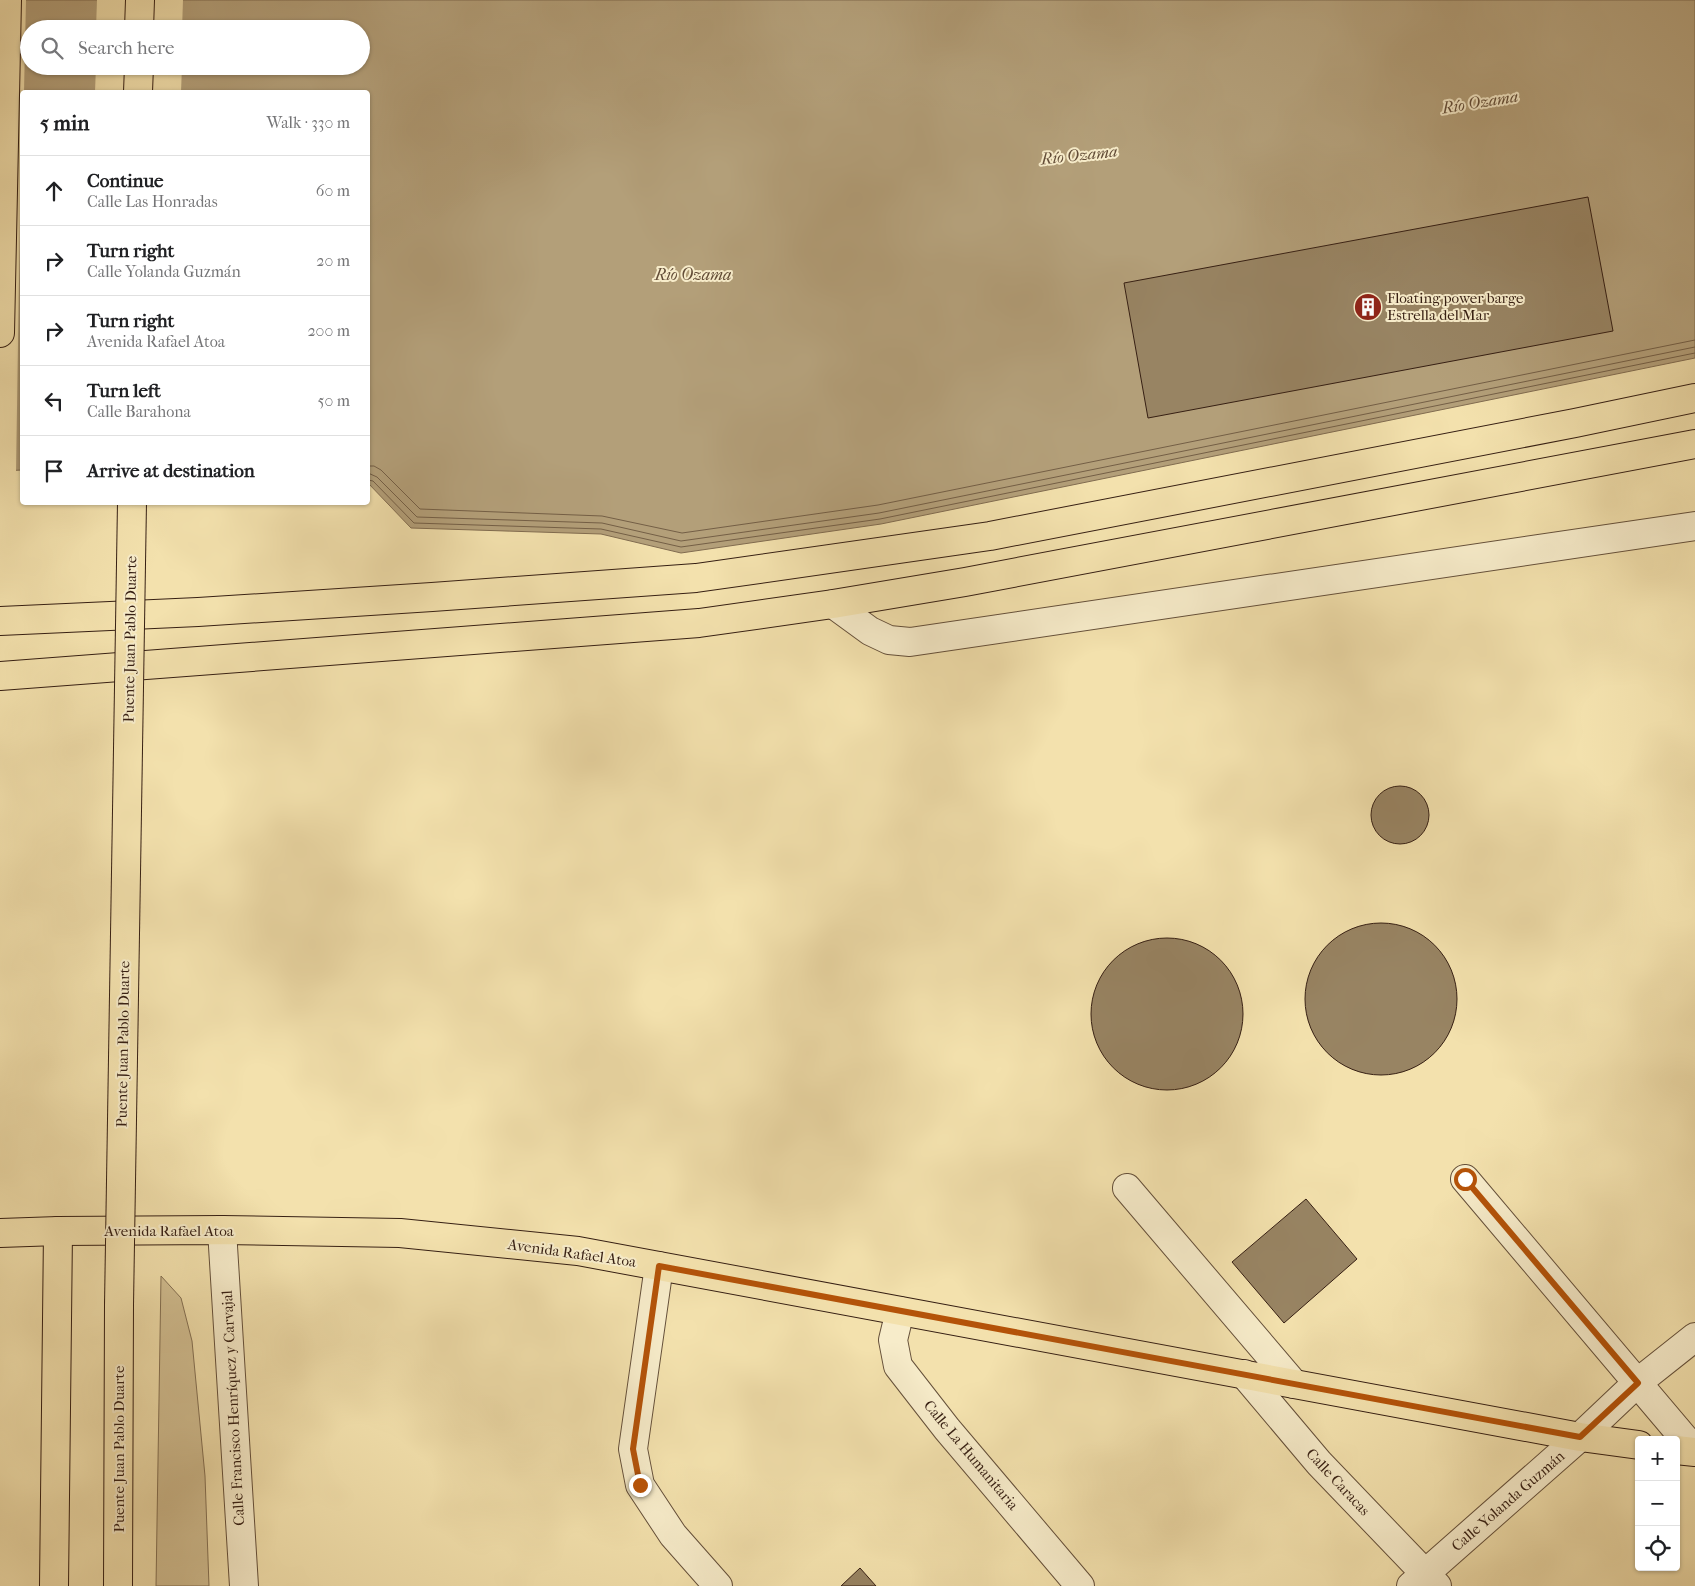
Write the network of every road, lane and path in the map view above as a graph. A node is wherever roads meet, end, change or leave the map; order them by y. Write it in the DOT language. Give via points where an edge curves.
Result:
graph roads {
  1 [pos="7,0"];
  2 [pos="140,0"];
  3 [pos="139,20"];
  4 [pos="139,75"];
  5 [pos="138,90"];
  6 [pos="0,333"];
  7 [pos="1695,398"];
  8 [pos="1695,444"];
  9 [pos="132,505"];
  10 [pos="1695,526"];
  11 [pos="833,604"];
  12 [pos="0,621"];
  13 [pos="0,676"];
  14 [pos="1465,1179"];
  15 [pos="1127,1188"];
  16 [pos="222,1230"];
  17 [pos="58,1231"];
  18 [pos="0,1233"];
  19 [pos="659,1266"];
  20 [pos="900,1311"];
  21 [pos="1695,1337"];
  22 [pos="1244,1374"];
  23 [pos="1638,1383"];
  24 [pos="1294,1384"];
  25 [pos="1580,1437"];
  26 [pos="1635,1444"];
  27 [pos="1680,1450"];
  28 [pos="1695,1452"];
  29 [pos="1425,1582"];
  30 [pos="54,1586"];
  31 [pos="118,1586"];
  32 [pos="244,1586"];
  33 [pos="718,1586"];
  34 [pos="1080,1586"];
  1 -- 6 [label="main road"];
  2 -- 3 [label="main road"];
  4 -- 5 [label="main road"];
  7 -- 12 [label="main road" via="990,536 696,578 198,612"];
  8 -- 11 [label="main road"];
  9 -- 31 [label="main road, Puente Juan Pablo Duarte, bridge" via="119,1305"];
  10 -- 11 [label="street" via="910,642 889,640 876,634"];
  11 -- 13 [label="main road" via="699,623"];
  14 -- 23 [label="street"];
  15 -- 24 [label="street"];
  16 -- 17 [label="main road, Avenida Rafael Atoa"];
  16 -- 19 [label="main road, Avenida Rafael Atoa" via="400,1233 578,1251"];
  16 -- 32 [label="street, Calle Francisco Henríquez y Carvajal"];
  17 -- 18 [label="main road, Avenida Rafael Atoa"];
  17 -- 30 [label="main road"];
  19 -- 20 [label="main road, Avenida Rafael Atoa"];
  19 -- 33 [label="street" via="633,1449 640,1485 673,1535"];
  20 -- 22 [label="main road, Avenida Rafael Atoa"];
  20 -- 34 [label="street, Calle La Humanitaria" via="893,1340 898,1366"];
  21 -- 23 [label="street, Calle Yolanda Guzmán"];
  22 -- 24 [label="main road, Avenida Rafael Atoa"];
  22 -- 29 [label="street, Calle Caracas"];
  23 -- 25 [label="street, Calle Yolanda Guzmán"];
  23 -- 28 [label="street"];
  24 -- 25 [label="main road, Avenida Rafael Atoa"];
  25 -- 26 [label="main road, Avenida Rafael Atoa"];
  25 -- 29 [label="street, Calle Yolanda Guzmán"];
  27 -- 28 [label="main road"];
}
